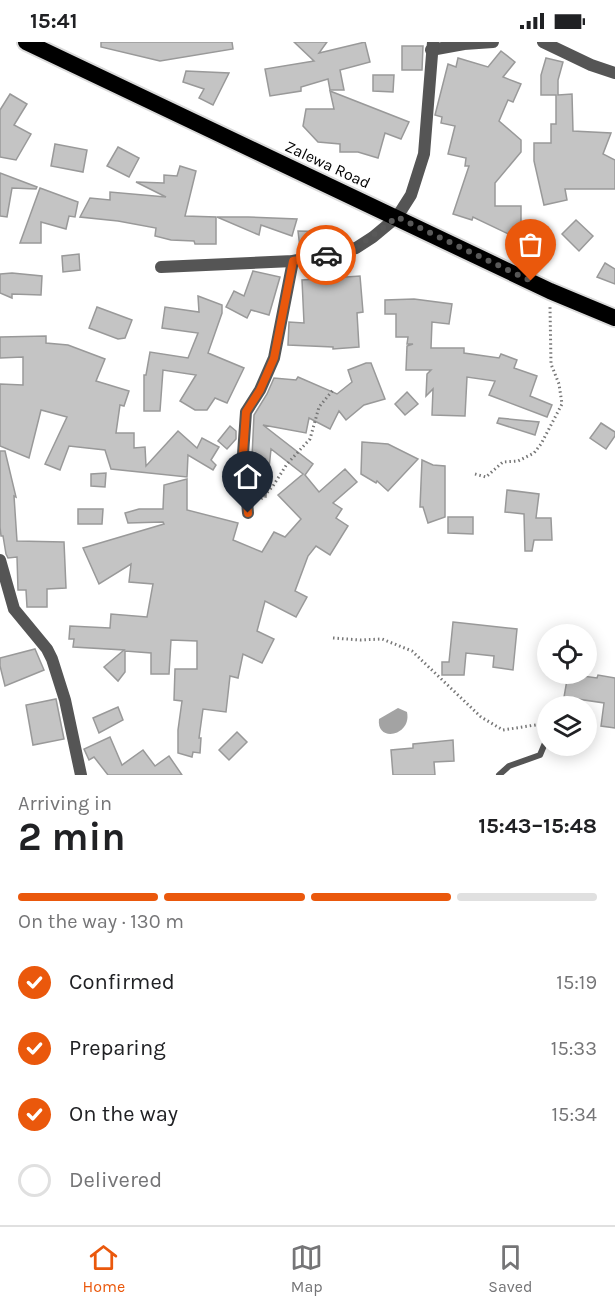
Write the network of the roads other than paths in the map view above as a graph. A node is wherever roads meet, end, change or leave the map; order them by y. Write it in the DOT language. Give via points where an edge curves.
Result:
graph roads {
  1 [pos="26,42"];
  2 [pos="493,42"];
  3 [pos="543,42"];
  4 [pos="432,46"];
  5 [pos="615,74"];
  6 [pos="397,217"];
  7 [pos="293,261"];
  8 [pos="161,267"];
  9 [pos="615,318"];
  10 [pos="248,513"];
  11 [pos="0,560"];
  12 [pos="537,755"];
  13 [pos="81,775"];
  14 [pos="500,775"];
  1 -- 6 [label="highway, Zalewa Road"];
  2 -- 4 [label="street"];
  3 -- 5 [label="street"];
  4 -- 6 [label="street" via="424,154 411,195"];
  6 -- 7 [label="street" via="356,248"];
  6 -- 9 [label="highway, Zalewa Road"];
  7 -- 8 [label="street"];
  7 -- 10 [label="street" via="274,358 246,412 243,454"];
  11 -- 13 [label="street" via="14,609 52,659"];
  12 -- 14 [label="lane" via="509,766"];
}
